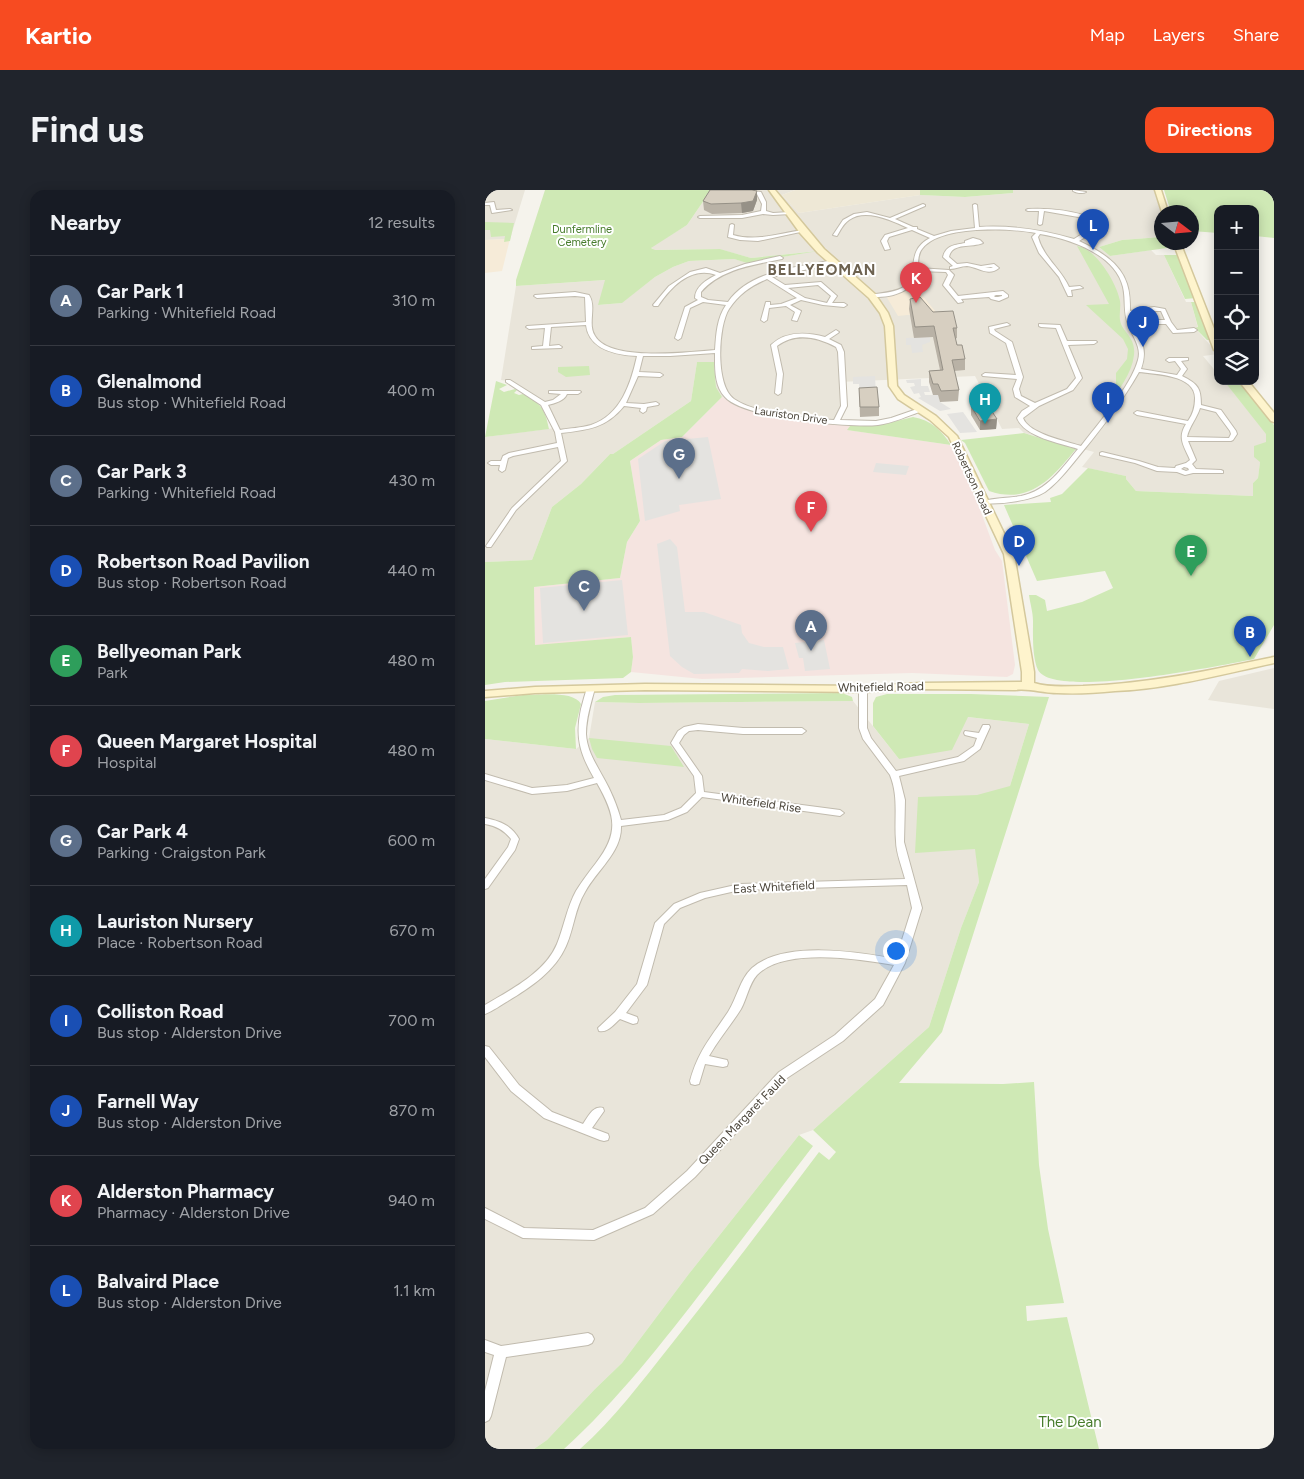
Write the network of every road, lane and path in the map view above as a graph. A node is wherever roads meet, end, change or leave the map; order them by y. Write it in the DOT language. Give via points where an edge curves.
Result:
graph roads {
  1 [pos="743,190"];
  2 [pos="748,190"];
  3 [pos="772,190"];
  4 [pos="1158,190"];
  5 [pos="1075,191"];
  6 [pos="1084,193"];
  7 [pos="485,204"];
  8 [pos="923,205"];
  9 [pos="967,205"];
  10 [pos="975,205"];
  11 [pos="982,205"];
  12 [pos="1163,205"];
  13 [pos="912,209"];
  14 [pos="1042,209"];
  15 [pos="511,210"];
  16 [pos="1028,210"];
  17 [pos="763,212"];
  18 [pos="920,212"];
  19 [pos="790,213"];
  20 [pos="699,218"];
  21 [pos="889,220"];
  22 [pos="1040,224"];
  23 [pos="724,228"];
  24 [pos="915,228"];
  25 [pos="977,228"];
  26 [pos="803,231"];
  27 [pos="1038,233"];
  28 [pos="835,235"];
  29 [pos="933,238"];
  30 [pos="1076,240"];
  31 [pos="969,244"];
  32 [pos="887,249"];
  33 [pos="1179,250"];
  34 [pos="780,258"];
  35 [pos="834,262"];
  36 [pos="956,266"];
  37 [pos="981,267"];
  38 [pos="916,269"];
  39 [pos="947,271"];
  40 [pos="721,275"];
  41 [pos="767,277"];
  42 [pos="785,287"];
  43 [pos="1080,288"];
  44 [pos="1067,289"];
  45 [pos="991,295"];
  46 [pos="1070,295"];
  47 [pos="537,296"];
  48 [pos="873,296"];
  49 [pos="803,298"];
  50 [pos="703,300"];
  51 [pos="729,304"];
  52 [pos="829,304"];
  53 [pos="656,305"];
  54 [pos="787,305"];
  55 [pos="844,305"];
  56 [pos="1127,313"];
  57 [pos="763,320"];
  58 [pos="795,320"];
  59 [pos="1157,322"];
  60 [pos="1168,322"];
  61 [pos="590,323"];
  62 [pos="1007,325"];
  63 [pos="1041,325"];
  64 [pos="548,326"];
  65 [pos="529,327"];
  66 [pos="1194,330"];
  67 [pos="835,332"];
  68 [pos="678,338"];
  69 [pos="826,339"];
  70 [pos="1214,340"];
  71 [pos="1094,342"];
  72 [pos="1065,343"];
  73 [pos="559,347"];
  74 [pos="534,348"];
  75 [pos="546,348"];
  76 [pos="717,351"];
  77 [pos="640,355"];
  78 [pos="1186,359"];
  79 [pos="1169,360"];
  80 [pos="1177,360"];
  81 [pos="1139,370"];
  82 [pos="666,371"];
  83 [pos="636,374"];
  84 [pos="985,376"];
  85 [pos="1020,377"];
  86 [pos="1179,377"];
  87 [pos="508,381"];
  88 [pos="515,385"];
  89 [pos="1246,385"];
  90 [pos="507,388"];
  91 [pos="551,392"];
  92 [pos="564,392"];
  93 [pos="578,392"];
  94 [pos="778,393"];
  95 [pos="544,404"];
  96 [pos="622,404"];
  97 [pos="656,404"];
  98 [pos="1035,406"];
  99 [pos="1198,406"];
  100 [pos="644,409"];
  101 [pos="920,410"];
  102 [pos="1130,416"];
  103 [pos="1274,419"];
  104 [pos="836,421"];
  105 [pos="1190,423"];
  106 [pos="558,432"];
  107 [pos="1184,439"];
  108 [pos="561,444"];
  109 [pos="1082,448"];
  110 [pos="1102,454"];
  111 [pos="491,463"];
  112 [pos="1191,468"];
  113 [pos="1221,472"];
  114 [pos="984,502"];
  115 [pos="489,546"];
  116 [pos="1274,660"];
  117 [pos="1028,684"];
  118 [pos="591,688"];
  119 [pos="863,690"];
  120 [pos="485,694"];
  121 [pos="986,728"];
  122 [pos="802,731"];
  123 [pos="968,733"];
  124 [pos="982,736"];
  125 [pos="894,774"];
  126 [pos="485,777"];
  127 [pos="599,779"];
  128 [pos="700,794"];
  129 [pos="840,813"];
  130 [pos="485,821"];
  131 [pos="618,823"];
  132 [pos="911,882"];
  133 [pos="485,886"];
  134 [pos="900,962"];
  135 [pos="485,1010"];
  136 [pos="619,1015"];
  137 [pos="633,1020"];
  138 [pos="603,1028"];
  139 [pos="485,1050"];
  140 [pos="702,1059"];
  141 [pos="723,1063"];
  142 [pos="695,1081"];
  143 [pos="599,1111"];
  144 [pos="585,1130"];
  145 [pos="604,1137"];
  146 [pos="485,1213"];
  147 [pos="588,1339"];
  148 [pos="485,1346"];
  149 [pos="501,1352"];
  150 [pos="485,1416"];
  1 -- 2 [label="street"];
  2 -- 17 [label="street" via="760,194 765,205"];
  3 -- 19 [label="street, Robertson Road"];
  4 -- 12 [label="street"];
  5 -- 6 [label="street"];
  7 -- 15 [label="street" via="492,203 494,212"];
  8 -- 13 [label="street"];
  9 -- 10 [label="street"];
  10 -- 11 [label="street"];
  10 -- 25 [label="street"];
  13 -- 18 [label="street"];
  13 -- 21 [label="street"];
  14 -- 16 [label="street"];
  14 -- 22 [label="street"];
  14 -- 30 [label="street" via="1090,219 1093,230"];
  17 -- 19 [label="street"];
  17 -- 20 [label="street" via="754,216"];
  19 -- 26 [label="street, Robertson Road"];
  21 -- 24 [label="street"];
  21 -- 28 [label="street" via="867,214 852,217"];
  23 -- 26 [label="street" via="731,227 730,236 753,241"];
  24 -- 29 [label="street"];
  24 -- 32 [label="street" via="887,236 884,241"];
  25 -- 27 [label="street"];
  25 -- 29 [label="street"];
  26 -- 35 [label="street, Robertson Road"];
  27 -- 30 [label="street"];
  27 -- 44 [label="street" via="1036,241 1047,263 1060,274"];
  29 -- 38 [label="street" via="917,253"];
  30 -- 56 [label="street" via="1096,249 1122,277 1129,296"];
  31 -- 36 [label="street" via="952,247 947,252 946,257"];
  33 -- 70 [label="street"];
  34 -- 40 [label="street" via="748,264"];
  35 -- 41 [label="street, Lauriston Drive"];
  35 -- 48 [label="street, Robertson Road"];
  36 -- 37 [label="street"];
  36 -- 39 [label="street"];
  38 -- 39 [label="street"];
  38 -- 48 [label="street" via="914,278 905,289"];
  39 -- 45 [label="street" via="951,275 946,285 958,300"];
  40 -- 50 [label="street" via="701,289 698,298"];
  40 -- 53 [label="street" via="705,270 696,272 668,288"];
  41 -- 42 [label="street"];
  41 -- 51 [label="street, Lauriston Drive" via="739,291"];
  42 -- 49 [label="street"];
  42 -- 52 [label="street" via="819,283 834,296"];
  43 -- 44 [label="street"];
  44 -- 46 [label="street"];
  47 -- 61 [label="street" via="587,296"];
  48 -- 101 [label="street, Robertson Road" via="889,326 893,386 901,397"];
  49 -- 52 [label="street"];
  49 -- 54 [label="street"];
  50 -- 51 [label="street"];
  50 -- 68 [label="street" via="688,308"];
  51 -- 76 [label="street, Lauriston Drive" via="720,326"];
  52 -- 55 [label="street"];
  54 -- 57 [label="street" via="768,304"];
  54 -- 58 [label="street" via="798,311"];
  56 -- 60 [label="street" via="1158,308 1163,310"];
  56 -- 81 [label="street" via="1140,344 1142,358"];
  59 -- 60 [label="street"];
  60 -- 66 [label="street" via="1175,332"];
  61 -- 64 [label="street"];
  61 -- 77 [label="street" via="593,338 598,343 615,351"];
  62 -- 85 [label="street" via="991,328 992,332 1009,342"];
  63 -- 72 [label="street" via="1058,326"];
  64 -- 65 [label="street"];
  64 -- 75 [label="street"];
  67 -- 69 [label="street"];
  69 -- 94 [label="street" via="796,335 774,345 780,374"];
  69 -- 104 [label="street" via="839,346 841,352 844,406"];
  71 -- 72 [label="street"];
  72 -- 98 [label="street" via="1079,378 1070,390"];
  73 -- 75 [label="street"];
  74 -- 75 [label="street"];
  76 -- 77 [label="street"];
  76 -- 104 [label="street, Lauriston Drive" via="721,389 732,401 747,409"];
  77 -- 83 [label="street"];
  78 -- 80 [label="street"];
  79 -- 80 [label="street"];
  80 -- 86 [label="street" via="1184,369"];
  81 -- 86 [label="street"];
  81 -- 109 [label="street"];
  82 -- 83 [label="street" via="661,377"];
  83 -- 96 [label="street"];
  84 -- 85 [label="street"];
  85 -- 98 [label="street" via="1016,388 1018,397"];
  86 -- 99 [label="street" via="1196,387"];
  87 -- 88 [label="street"];
  88 -- 90 [label="street"];
  88 -- 95 [label="street"];
  89 -- 103 [label="street"];
  91 -- 92 [label="street"];
  92 -- 93 [label="street"];
  92 -- 95 [label="street" via="555,401"];
  95 -- 106 [label="street"];
  96 -- 100 [label="street"];
  96 -- 106 [label="street" via="612,416 597,425"];
  97 -- 100 [label="street"];
  98 -- 109 [label="street" via="1020,418 1026,429"];
  99 -- 105 [label="street"];
  99 -- 107 [label="street" via="1219,411 1223,421 1232,429 1231,439"];
  101 -- 104 [label="street, Lauriston Drive" via="878,422"];
  101 -- 114 [label="street, Robertson Road" via="953,436"];
  102 -- 105 [label="street" via="1135,411"];
  105 -- 107 [label="street"];
  106 -- 108 [label="street"];
  107 -- 112 [label="street" via="1193,460"];
  108 -- 111 [label="street" via="511,454 505,458 503,466"];
  108 -- 115 [label="street" via="564,461 514,509"];
  109 -- 114 [label="street" via="1057,479 1042,491 1019,498"];
  110 -- 112 [label="street" via="1119,454 1157,469"];
  112 -- 113 [label="street"];
  114 -- 117 [label="street, Robertson Road" via="1009,554"];
  116 -- 117 [label="street, Whitefield Road" via="1125,687 1058,690"];
  117 -- 119 [label="street, Whitefield Road" via="1015,687 922,686"];
  118 -- 119 [label="street, Whitefield Road"];
  118 -- 120 [label="street, Whitefield Road"];
  118 -- 127 [label="street" via="582,736 585,751"];
  119 -- 125 [label="street, Queen Margaret Fauld" via="863,728 867,739"];
  121 -- 124 [label="street"];
  122 -- 128 [label="street" via="782,736 705,726 687,729 675,743 698,776"];
  123 -- 124 [label="street"];
  124 -- 125 [label="street" via="977,747 961,760"];
  125 -- 132 [label="street, Queen Margaret Fauld" via="901,800 900,842"];
  126 -- 127 [label="street" via="532,791 567,788"];
  127 -- 131 [label="street" via="613,804"];
  128 -- 129 [label="street, Whitefield Rise" via="821,816"];
  128 -- 131 [label="street" via="684,810 665,818"];
  130 -- 133 [label="street" via="503,826 515,839"];
  131 -- 135 [label="street" via="613,846 579,892 564,941 550,962 521,988"];
  132 -- 134 [label="street, Queen Margaret Fauld" via="917,908"];
  132 -- 136 [label="street, East Whitefield" via="741,886 703,894 677,906 660,923 642,985"];
  134 -- 140 [label="street" via="851,954 784,956 769,962 756,970 745,985 736,1008"];
  134 -- 146 [label="street, Queen Margaret Fauld" via="879,1002 839,1038 783,1075 691,1174 649,1211 595,1235 523,1233"];
  136 -- 137 [label="street"];
  136 -- 138 [label="street, East Whitefield"];
  139 -- 144 [label="street" via="515,1088 542,1110"];
  140 -- 141 [label="street"];
  140 -- 142 [label="street"];
  143 -- 144 [label="street"];
  144 -- 145 [label="street"];
  147 -- 149 [label="street"];
  148 -- 149 [label="street"];
  149 -- 150 [label="street"];
}
